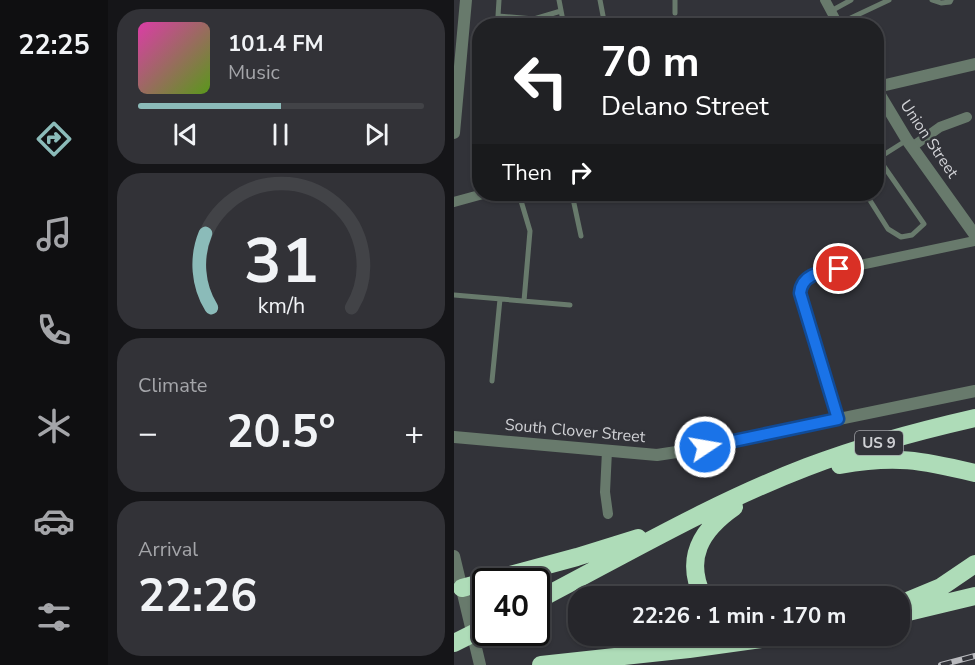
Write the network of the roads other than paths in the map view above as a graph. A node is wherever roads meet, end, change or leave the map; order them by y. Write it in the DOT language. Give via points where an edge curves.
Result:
graph roads {
  1 [pos="466,0"];
  2 [pos="499,0"];
  3 [pos="559,0"];
  4 [pos="600,0"];
  5 [pos="675,0"];
  6 [pos="825,0"];
  7 [pos="851,0"];
  8 [pos="889,0"];
  9 [pos="932,0"];
  10 [pos="951,0"];
  11 [pos="561,11"];
  12 [pos="831,11"];
  13 [pos="675,13"];
  14 [pos="522,18"];
  15 [pos="537,18"];
  16 [pos="562,18"];
  17 [pos="603,18"];
  18 [pos="835,18"];
  19 [pos="853,18"];
  20 [pos="974,64"];
  21 [pos="884,87"];
  22 [pos="884,101"];
  23 [pos="967,117"];
  24 [pos="454,133"];
  25 [pos="909,144"];
  26 [pos="884,156"];
  27 [pos="884,166"];
  28 [pos="472,197"];
  29 [pos="521,201"];
  30 [pos="574,201"];
  31 [pos="870,201"];
  32 [pos="454,202"];
  33 [pos="581,236"];
  34 [pos="974,236"];
  35 [pos="974,242"];
  36 [pos="454,295"];
  37 [pos="500,299"];
  38 [pos="524,301"];
  39 [pos="570,305"];
  40 [pos="493,381"];
  41 [pos="974,391"];
  42 [pos="974,418"];
  43 [pos="838,419"];
  44 [pos="454,437"];
  45 [pos="607,451"];
  46 [pos="974,473"];
  47 [pos="779,478"];
  48 [pos="608,514"];
  49 [pos="702,514"];
  50 [pos="455,560"];
  51 [pos="974,564"];
  52 [pos="698,586"];
  53 [pos="462,588"];
  54 [pos="550,594"];
  55 [pos="974,596"];
  56 [pos="910,600"];
  57 [pos="910,612"];
  58 [pos="472,634"];
  59 [pos="454,643"];
  60 [pos="706,646"];
  61 [pos="737,646"];
  62 [pos="480,665"];
  63 [pos="541,665"];
  64 [pos="672,665"];
  1 -- 24 [label="street"];
  2 -- 14 [label="lane" via="498,16"];
  3 -- 11 [label="lane"];
  4 -- 17 [label="lane"];
  5 -- 13 [label="lane"];
  6 -- 12 [label="street"];
  7 -- 12 [label="lane"];
  8 -- 19 [label="lane"];
  9 -- 10 [label="lane"];
  11 -- 15 [label="lane"];
  11 -- 16 [label="lane"];
  12 -- 18 [label="street"];
  20 -- 21 [label="street"];
  22 -- 25 [label="street, Union Street"];
  23 -- 25 [label="street"];
  25 -- 26 [label="lane"];
  25 -- 34 [label="street, Union Street"];
  27 -- 31 [label="lane" via="924,224 912,235 901,237 888,229"];
  28 -- 32 [label="street"];
  29 -- 38 [label="lane" via="530,231"];
  30 -- 33 [label="lane"];
  35 -- 43 [label="street" via="817,274 802,283 801,299"];
  36 -- 37 [label="lane"];
  37 -- 38 [label="lane"];
  37 -- 40 [label="lane"];
  38 -- 39 [label="lane"];
  41 -- 43 [label="street, South Clover Street"];
  42 -- 47 [label="highway, US 9" via="892,439"];
  43 -- 45 [label="street, South Clover Street" via="671,453"];
  44 -- 45 [label="street, South Clover Street"];
  45 -- 48 [label="street"];
  46 -- 47 [label="highway" via="892,458"];
  47 -- 49 [label="highway, US 9"];
  47 -- 52 [label="highway" via="716,520 703,534 695,561"];
  49 -- 53 [label="highway" via="612,547"];
  49 -- 54 [label="highway, US 9"];
  50 -- 53 [label="street"];
  51 -- 56 [label="highway" via="941,587"];
  53 -- 62 [label="street"];
  55 -- 57 [label="highway"];
  58 -- 59 [label="highway"];
  60 -- 63 [label="highway"];
  61 -- 64 [label="highway"];
}
